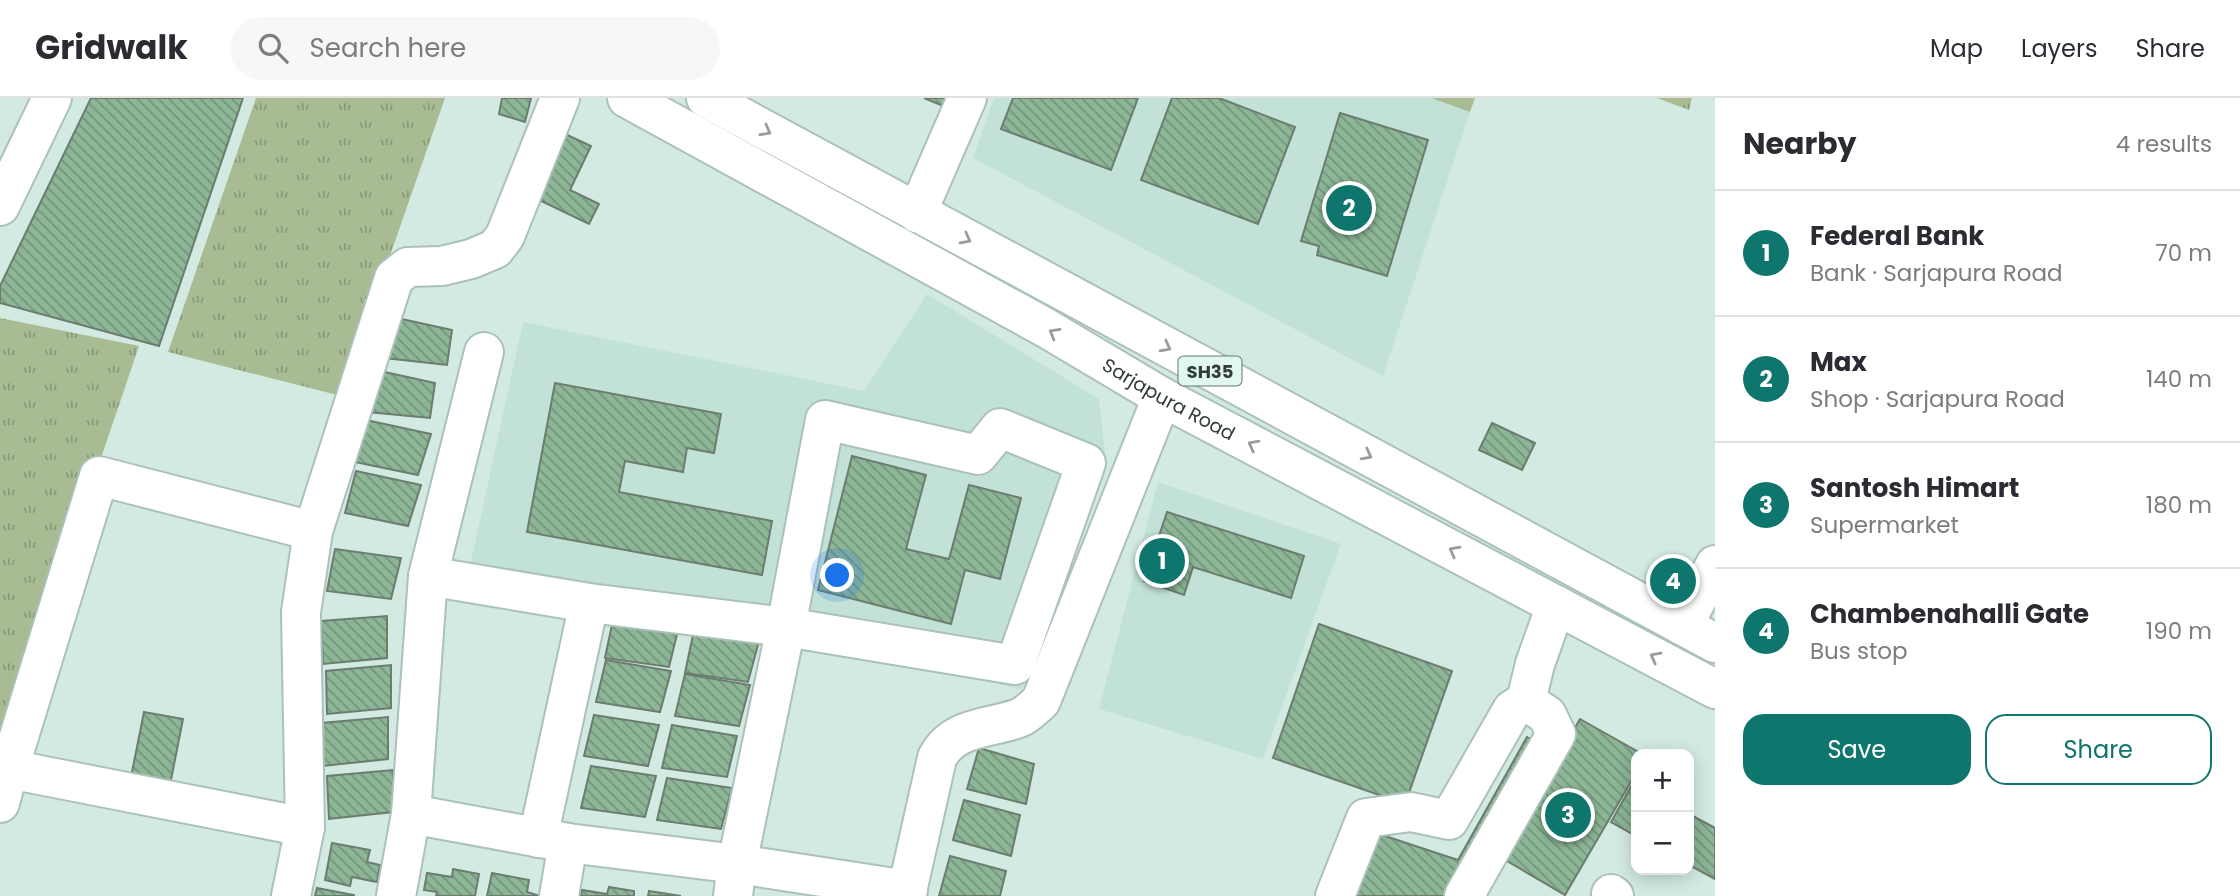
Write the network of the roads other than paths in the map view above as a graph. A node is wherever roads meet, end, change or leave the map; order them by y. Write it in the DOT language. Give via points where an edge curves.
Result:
graph roads {
  1 [pos="52,98"];
  2 [pos="560,98"];
  3 [pos="627,98"];
  4 [pos="706,98"];
  5 [pos="967,98"];
  6 [pos="0,206"];
  7 [pos="917,213"];
  8 [pos="484,352"];
  9 [pos="1161,397"];
  10 [pos="313,531"];
  11 [pos="1715,565"];
  12 [pos="428,576"];
  13 [pos="589,603"];
  14 [pos="1556,605"];
  15 [pos="786,627"];
  16 [pos="1699,635"];
  17 [pos="1715,689"];
  18 [pos="1526,701"];
  19 [pos="5,786"];
  20 [pos="411,814"];
  21 [pos="305,827"];
  22 [pos="553,841"];
  23 [pos="735,880"];
  24 [pos="907,893"];
  25 [pos="291,896"];
  26 [pos="396,896"];
  27 [pos="559,896"];
  28 [pos="1335,896"];
  29 [pos="1464,896"];
  1 -- 6 [label="street"];
  2 -- 10 [label="street" via="505,236 495,249 442,266 408,267 394,278"];
  9 -- 3 [label="street, Sarjapura Road, one-way" via="1046,328"];
  4 -- 7 [label="street, SH35, one-way"];
  5 -- 7 [label="street"];
  7 -- 16 [label="street, SH35, one-way"];
  8 -- 12 [label="street"];
  14 -- 9 [label="street, Sarjapura Road, one-way"];
  9 -- 24 [label="street" via="1041,701 1023,717 971,730 943,746"];
  10 -- 19 [label="street" via="99,476"];
  10 -- 21 [label="street" via="301,612"];
  11 -- 16 [label="street"];
  12 -- 13 [label="street"];
  12 -- 20 [label="street"];
  13 -- 15 [label="street"];
  13 -- 22 [label="street"];
  17 -- 14 [label="street, Sarjapura Road, one-way"];
  14 -- 18 [label="street"];
  15 -- 15 [label="street" via="825,420 978,455 1000,428 1086,464 1016,665"];
  15 -- 23 [label="street"];
  18 -- 28 [label="street" via="1512,710 1449,820 1411,812 1366,818"];
  18 -- 29 [label="street" via="1547,715 1556,734"];
  19 -- 21 [label="street"];
  20 -- 22 [label="street"];
  20 -- 26 [label="street"];
  21 -- 25 [label="street"];
  22 -- 23 [label="street"];
  22 -- 27 [label="street"];
  23 -- 24 [label="street"];
}
